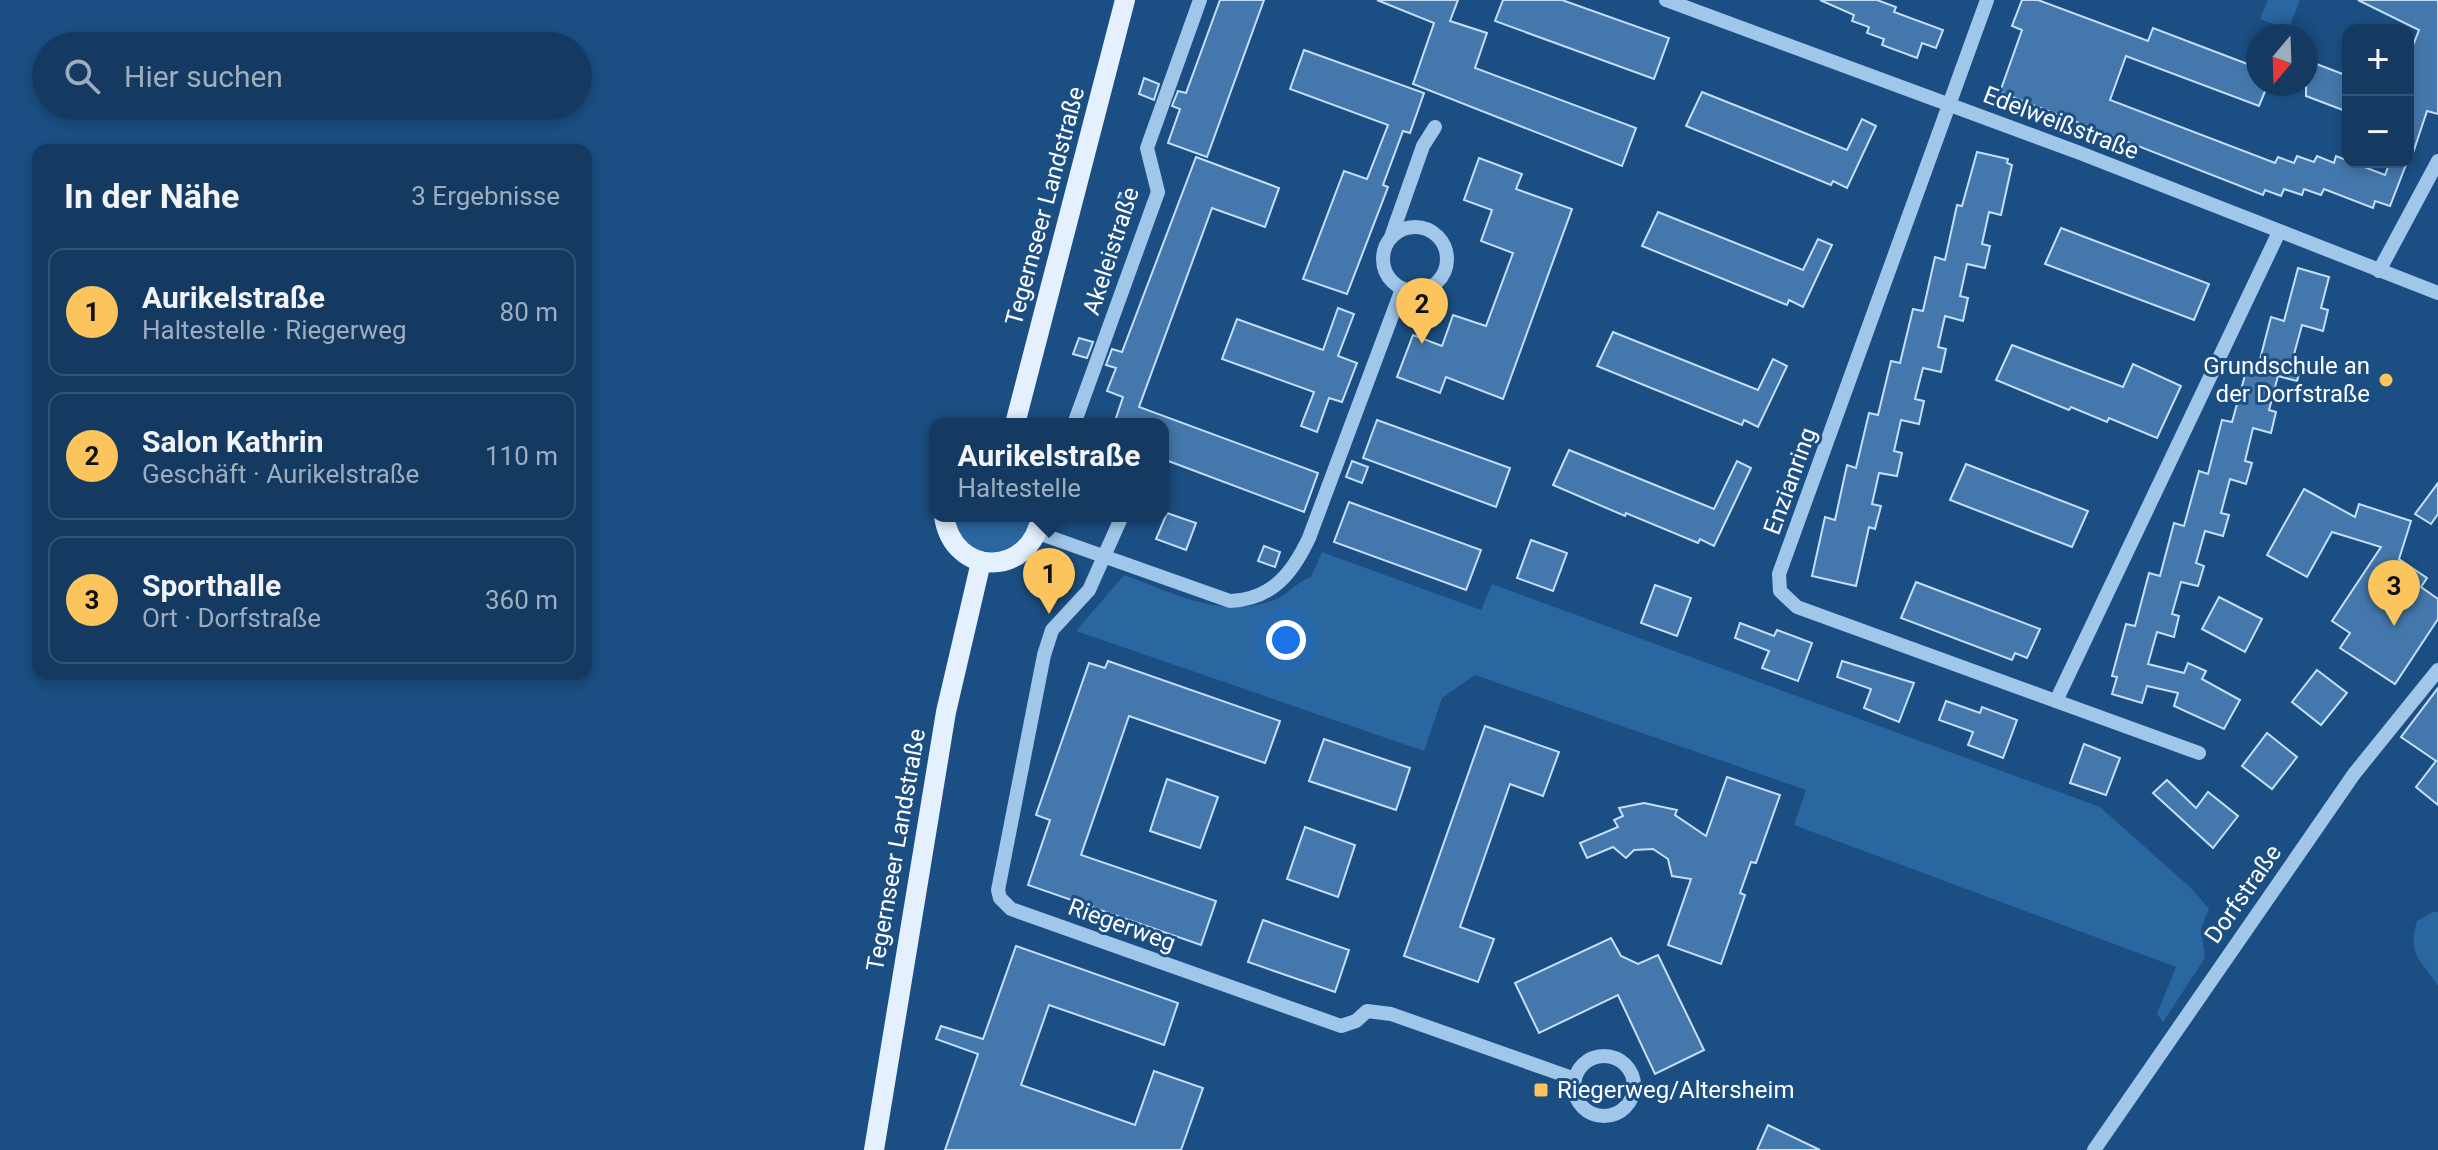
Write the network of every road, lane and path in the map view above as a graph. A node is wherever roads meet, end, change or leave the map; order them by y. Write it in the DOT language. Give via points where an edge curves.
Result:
graph roads {
  1 [pos="1125,0"];
  2 [pos="1200,0"];
  3 [pos="1666,0"];
  4 [pos="1987,0"];
  5 [pos="1948,105"];
  6 [pos="1435,127"];
  7 [pos="2438,161"];
  8 [pos="2279,232"];
  9 [pos="1391,237"];
  10 [pos="2379,271"];
  11 [pos="1402,289"];
  12 [pos="2438,293"];
  13 [pos="1017,418"];
  14 [pos="1076,418"];
  15 [pos="946,522"];
  16 [pos="1119,522"];
  17 [pos="1040,524"];
  18 [pos="1103,557"];
  19 [pos="981,562"];
  20 [pos="2438,670"];
  21 [pos="2056,701"];
  22 [pos="2199,753"];
  23 [pos="1575,1079"];
  24 [pos="874,1150"];
  25 [pos="2094,1150"];
  1 -- 13 [label="main road, Tegernseer Landstraße"];
  2 -- 14 [label="street, Akeleistraße" via="1147,148 1158,192"];
  3 -- 5 [label="street, Edelweißstraße"];
  4 -- 5 [label="street, Enzianring"];
  5 -- 8 [label="street, Edelweißstraße"];
  5 -- 21 [label="street, Enzianring" via="1779,574 1780,591 1797,607"];
  6 -- 9 [label="street" via="1423,146"];
  7 -- 10 [label="street"];
  8 -- 10 [label="street, Edelweißstraße"];
  8 -- 21 [label="street"];
  9 -- 11 [label="street" via="1383,267"];
  9 -- 11 [label="street" via="1420,227 1445,247 1441,278 1423,290"];
  10 -- 12 [label="street, Edelweißstraße"];
  11 -- 18 [label="street" via="1309,538 1296,567 1277,586 1253,600 1230,601"];
  15 -- 19 [label="main road" via="955,546"];
  16 -- 18 [label="street"];
  17 -- 18 [label="street"];
  17 -- 19 [label="main road" via="1031,545 1009,561"];
  18 -- 23 [label="street, Riegerweg" via="1089,590 1052,630 1044,655 1000,898 1011,909 1341,1026 1367,1011 1391,1014"];
  19 -- 24 [label="main road, Tegernseer Landstraße" via="946,712"];
  20 -- 25 [label="street, Dorfstraße" via="2345,787"];
  21 -- 22 [label="street, Enzianring"];
  23 -- 23 [label="street" via="1580,1105 1595,1115 1621,1112 1633,1097 1629,1068 1613,1057 1593,1058"];
}
